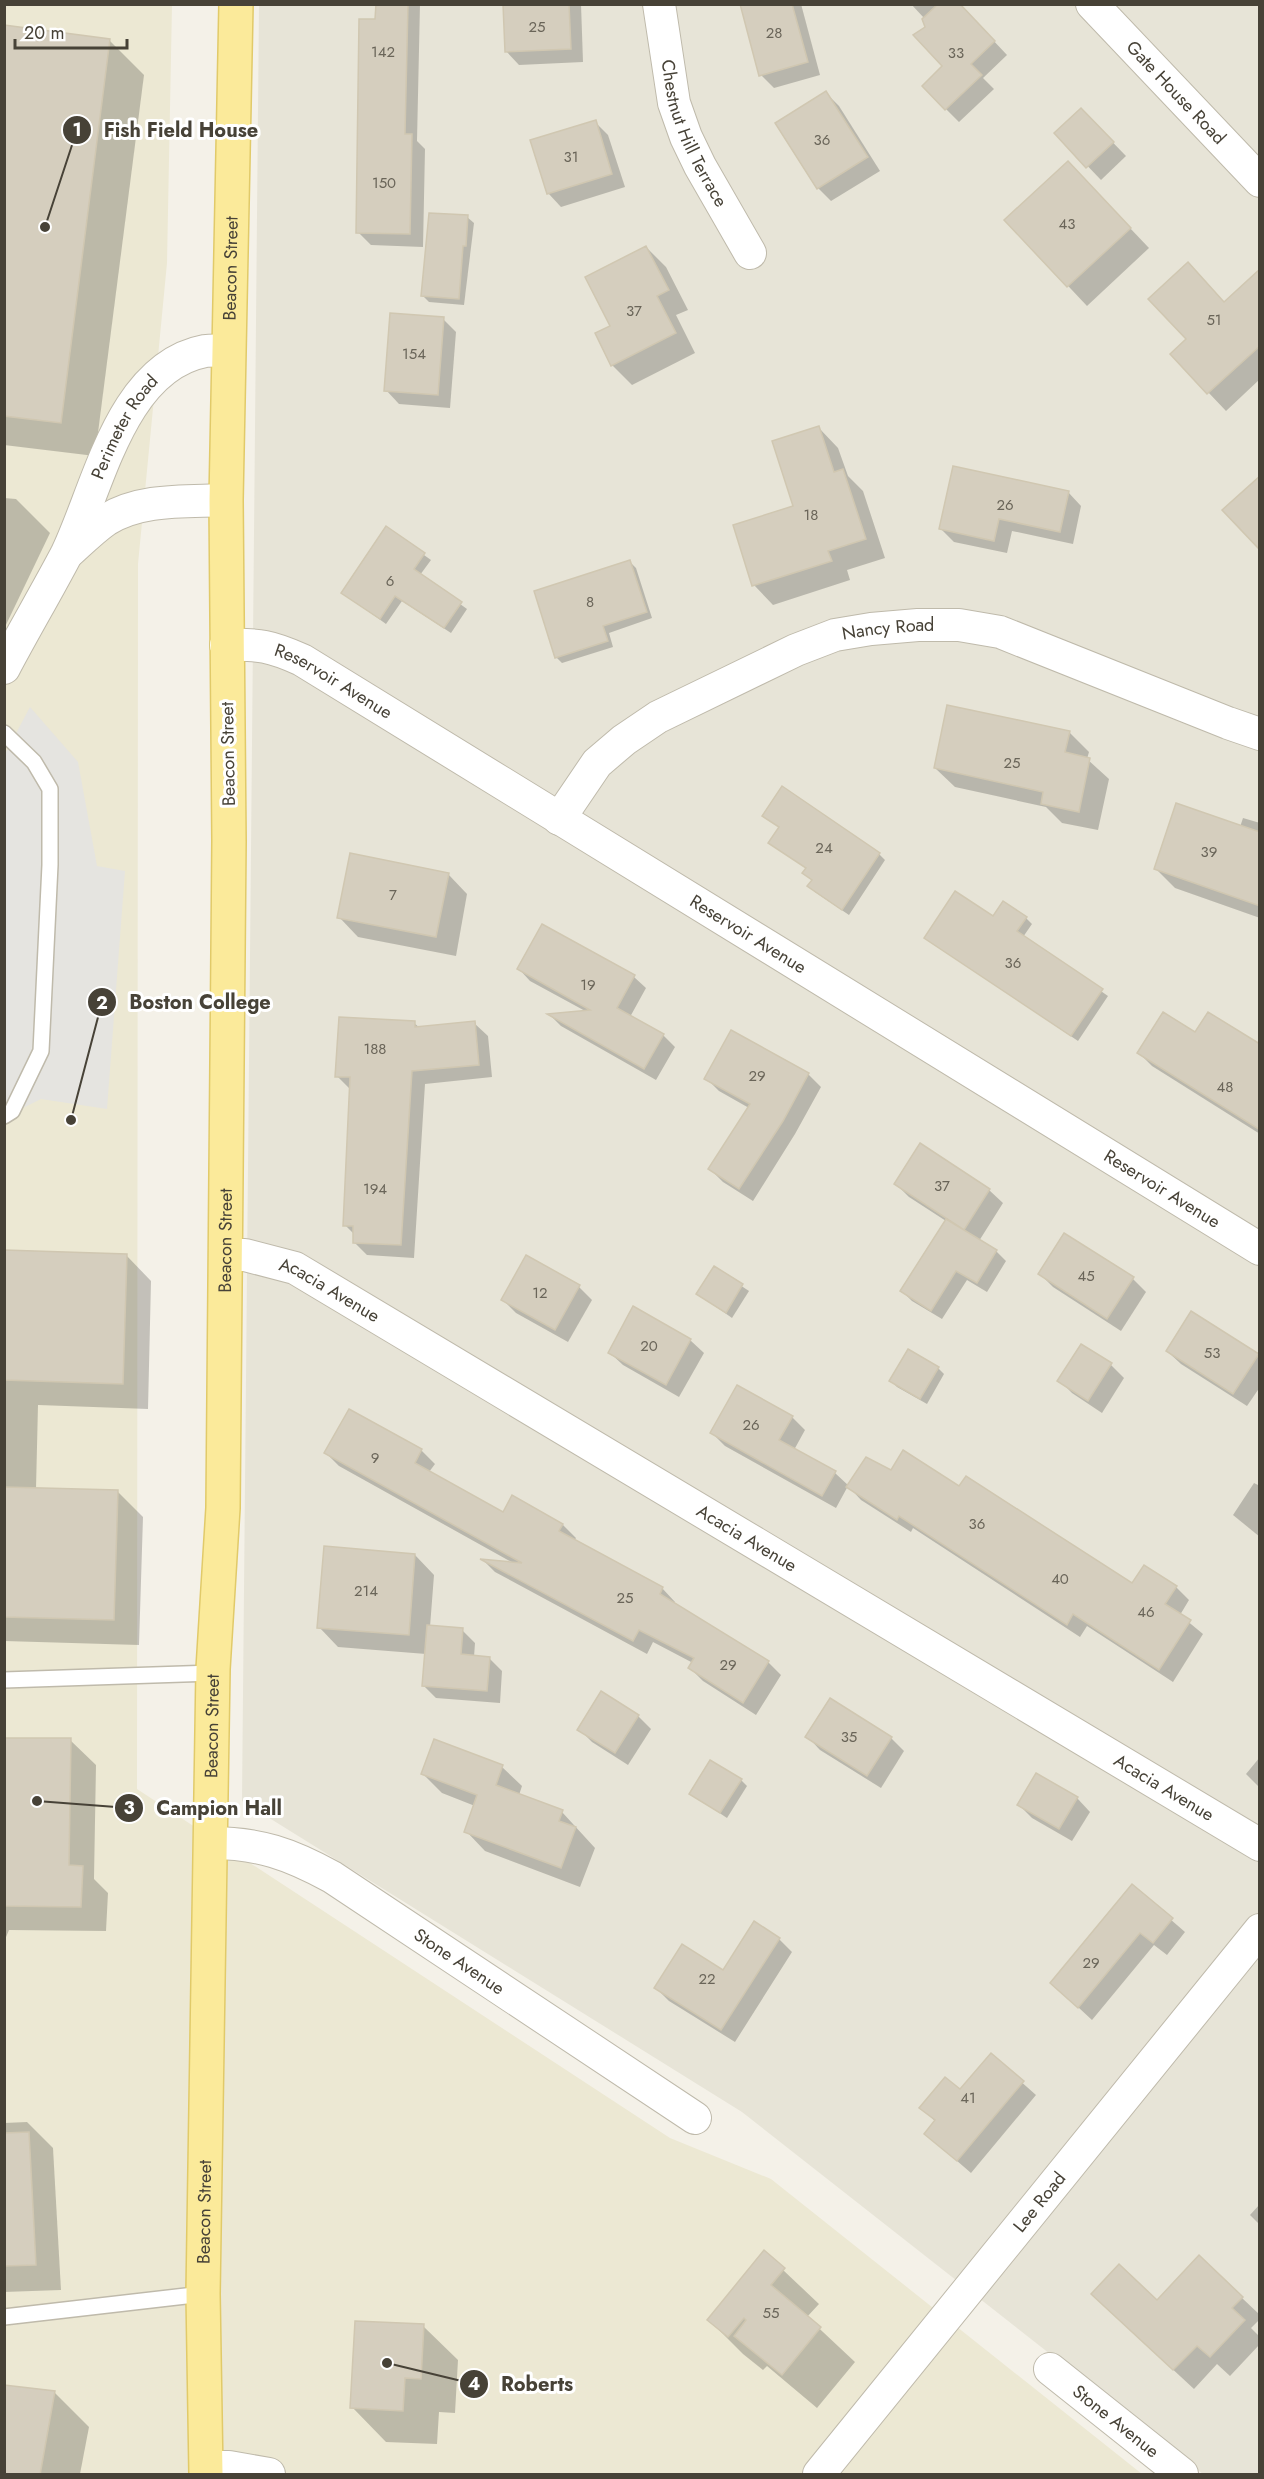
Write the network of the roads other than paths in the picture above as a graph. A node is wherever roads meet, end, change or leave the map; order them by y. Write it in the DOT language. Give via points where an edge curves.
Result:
graph roads {
  1 [pos="236,4"];
  2 [pos="659,4"];
  3 [pos="1092,4"];
  4 [pos="1260,181"];
  5 [pos="750,253"];
  6 [pos="228,350"];
  7 [pos="226,500"];
  8 [pos="67,553"];
  9 [pos="226,645"];
  10 [pos="8,655"];
  11 [pos="4,733"];
  12 [pos="1260,734"];
  13 [pos="559,819"];
  14 [pos="4,1116"];
  15 [pos="1260,1249"];
  16 [pos="226,1255"];
  17 [pos="213,1673"];
  18 [pos="4,1680"];
  19 [pos="211,1843"];
  20 [pos="1260,1845"];
  21 [pos="1260,1930"];
  22 [pos="695,2118"];
  23 [pos="203,2294"];
  24 [pos="4,2317"];
  25 [pos="1050,2369"];
  26 [pos="206,2471"];
  27 [pos="268,2475"];
  28 [pos="819,2475"];
  29 [pos="1182,2475"];
  1 -- 6 [label="main road, Beacon Street"];
  2 -- 5 [label="street, Chestnut Hill Terrace" via="674,103 686,136"];
  3 -- 4 [label="street, Gate House Road"];
  6 -- 7 [label="main road, Beacon Street"];
  6 -- 8 [label="street, Perimeter Road" via="204,351 178,361 153,378 120,428"];
  7 -- 8 [label="street, Perimeter Road" via="155,503 128,509 106,520"];
  7 -- 9 [label="main road, Beacon Street"];
  8 -- 10 [label="street, Perimeter Road"];
  9 -- 13 [label="street, Reservoir Avenue" via="271,646 302,660"];
  9 -- 16 [label="main road, Beacon Street" via="229,841"];
  11 -- 14 [label="lane" via="34,762 50,789 50,832 41,1051 12,1111"];
  12 -- 13 [label="street, Nancy Road" via="1000,632 959,625 871,629 835,635 796,650 658,717 597,763"];
  13 -- 15 [label="street, Reservoir Avenue"];
  16 -- 17 [label="main road, Beacon Street" via="223,1508"];
  16 -- 20 [label="street, Acacia Avenue" via="245,1255 295,1268"];
  17 -- 18 [label="lane"];
  17 -- 19 [label="main road, Beacon Street"];
  19 -- 22 [label="street, Stone Avenue" via="237,1843 298,1858 332,1877"];
  19 -- 23 [label="main road, Beacon Street"];
  21 -- 28 [label="street, Lee Road"];
  23 -- 24 [label="lane"];
  23 -- 26 [label="main road, Beacon Street"];
  25 -- 29 [label="street, Stone Avenue"];
  26 -- 27 [label="street" via="229,2466"];
}
